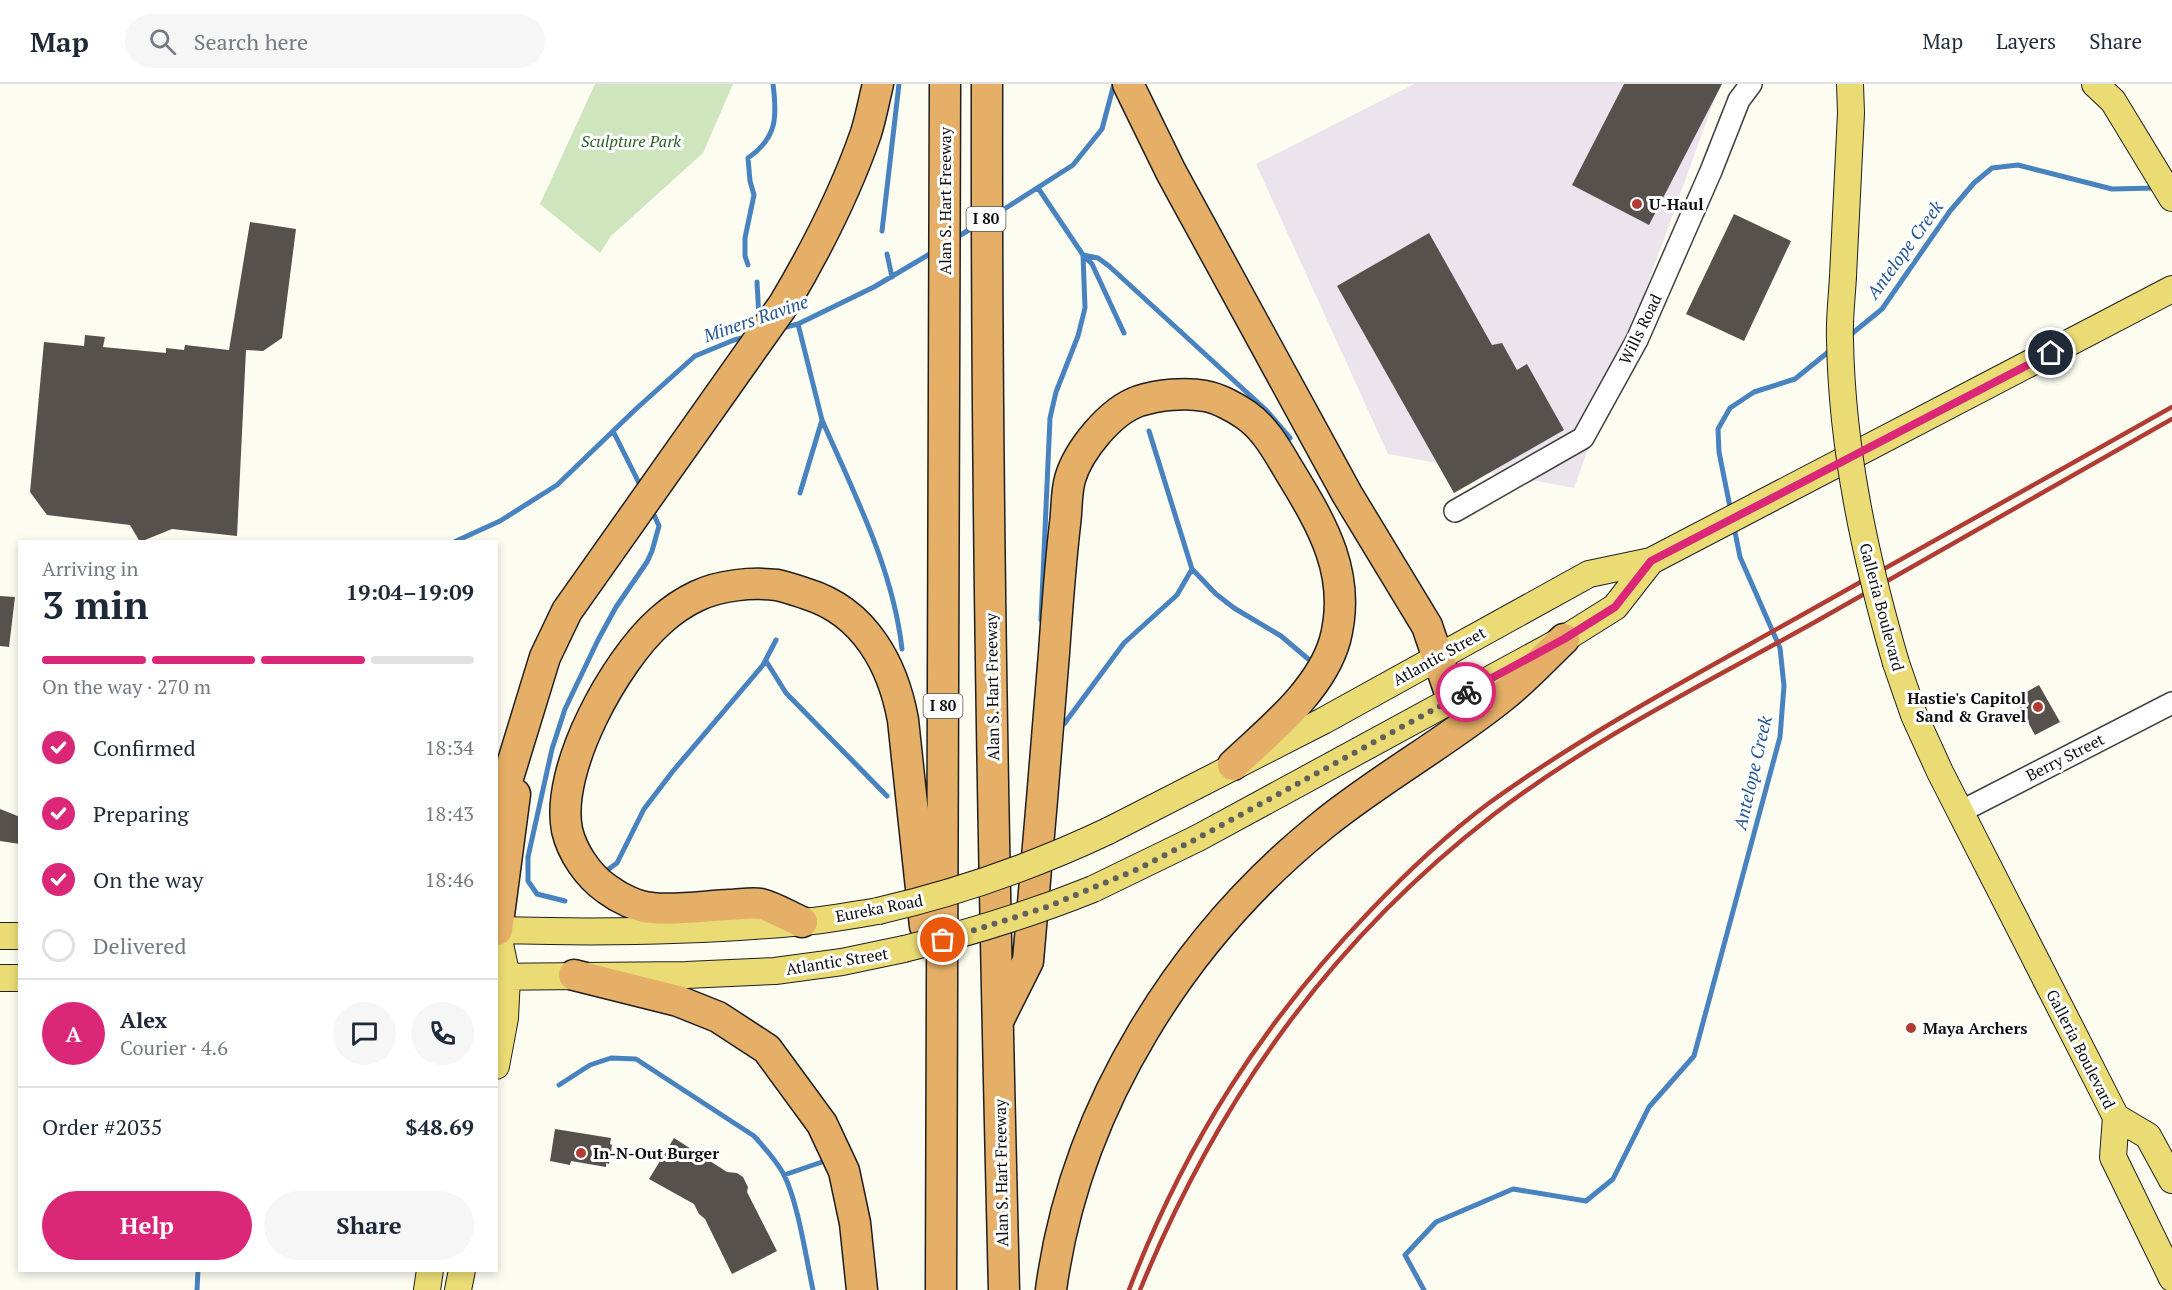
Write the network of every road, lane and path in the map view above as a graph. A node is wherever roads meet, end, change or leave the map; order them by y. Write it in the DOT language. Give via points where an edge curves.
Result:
graph roads {
  1 [pos="878,84"];
  2 [pos="945,84"];
  3 [pos="987,84"];
  4 [pos="1128,84"];
  5 [pos="1751,84"];
  6 [pos="1850,84"];
  7 [pos="2095,84"];
  8 [pos="2172,198"];
  9 [pos="2172,289"];
  10 [pos="1455,511"];
  11 [pos="1651,561"];
  12 [pos="1564,639"];
  13 [pos="1438,656"];
  14 [pos="1452,699"];
  15 [pos="2172,703"];
  16 [pos="526,720"];
  17 [pos="1233,765"];
  18 [pos="498,811"];
  19 [pos="1960,812"];
  20 [pos="802,922"];
  21 [pos="498,924"];
  22 [pos="498,931"];
  23 [pos="0,936"];
  24 [pos="18,936"];
  25 [pos="498,940"];
  26 [pos="574,975"];
  27 [pos="502,977"];
  28 [pos="0,978"];
  29 [pos="18,978"];
  30 [pos="998,1023"];
  31 [pos="498,1055"];
  32 [pos="942,1078"];
  33 [pos="2116,1117"];
  34 [pos="2172,1180"];
  35 [pos="430,1272"];
  36 [pos="462,1272"];
  37 [pos="2172,1278"];
  38 [pos="427,1290"];
  39 [pos="458,1290"];
  40 [pos="862,1290"];
  41 [pos="942,1290"];
  42 [pos="1004,1290"];
  43 [pos="1051,1290"];
  1 -- 16 [label="highway" via="866,132 813,256 784,304 567,611 545,657"];
  2 -- 32 [label="highway, Alan S. Hart Freeway / I 80"];
  3 -- 30 [label="highway, Alan S. Hart Freeway / I 80" via="986,311"];
  4 -- 13 [label="highway" via="1171,172 1347,494 1427,626"];
  5 -- 10 [label="street, Wills Road" via="1739,100 1637,340 1583,438"];
  6 -- 19 [label="main road, Galleria Boulevard, bridge" via="1839,339 1855,500 1896,663 1914,715"];
  7 -- 8 [label="main road" via="2114,101"];
  9 -- 11 [label="main road, Atlantic Street"];
  11 -- 12 [label="main road, Atlantic Street" via="1615,607"];
  11 -- 13 [label="main road, Atlantic Street" via="1589,574"];
  12 -- 14 [label="main road, Atlantic Street"];
  12 -- 43 [label="highway" via="1502,697 1361,796 1292,851 1240,902 1181,975 1147,1025 1093,1134 1072,1190"];
  13 -- 14 [label="highway"];
  13 -- 17 [label="main road, Atlantic Street" via="1323,722"];
  14 -- 26 [label="main road, Atlantic Street, bridge" via="1188,843 1093,889 962,935 842,962 756,972"];
  15 -- 19 [label="street, Berry Street"];
  16 -- 18 [label="highway"];
  16 -- 21 [label="highway"];
  17 -- 20 [label="main road, Eureka Road, bridge" via="1108,831 1017,871 878,911"];
  17 -- 30 [label="highway" via="1301,700 1326,661 1335,641 1339,616 1337,569 1329,540 1267,435 1246,415 1208,396 1163,396 1137,402 1095,434 1070,480 1028,961"];
  19 -- 33 [label="main road, Galleria Boulevard"];
  20 -- 22 [label="main road, Eureka Road" via="650,931"];
  20 -- 32 [label="highway" via="761,904 652,908 635,903 594,877 581,862 568,831 571,770 601,702 627,661 660,621 699,595 717,589 779,585 820,598 860,626 889,669 903,720"];
  23 -- 24 [label="main road"];
  25 -- 27 [label="main road"];
  26 -- 27 [label="main road, Atlantic Street"];
  26 -- 40 [label="highway" via="678,1001 718,1017 767,1049 822,1125 844,1171 855,1223"];
  27 -- 31 [label="main road" via="505,1018"];
  28 -- 29 [label="main road"];
  30 -- 42 [label="highway, Alan S. Hart Freeway / I 80"];
  32 -- 41 [label="highway, Alan S. Hart Freeway / I 80"];
  33 -- 34 [label="main road, Galleria Boulevard" via="2148,1136"];
  33 -- 37 [label="main road, Galleria Boulevard" via="2113,1157"];
  35 -- 38 [label="main road"];
  36 -- 39 [label="main road"];
}
